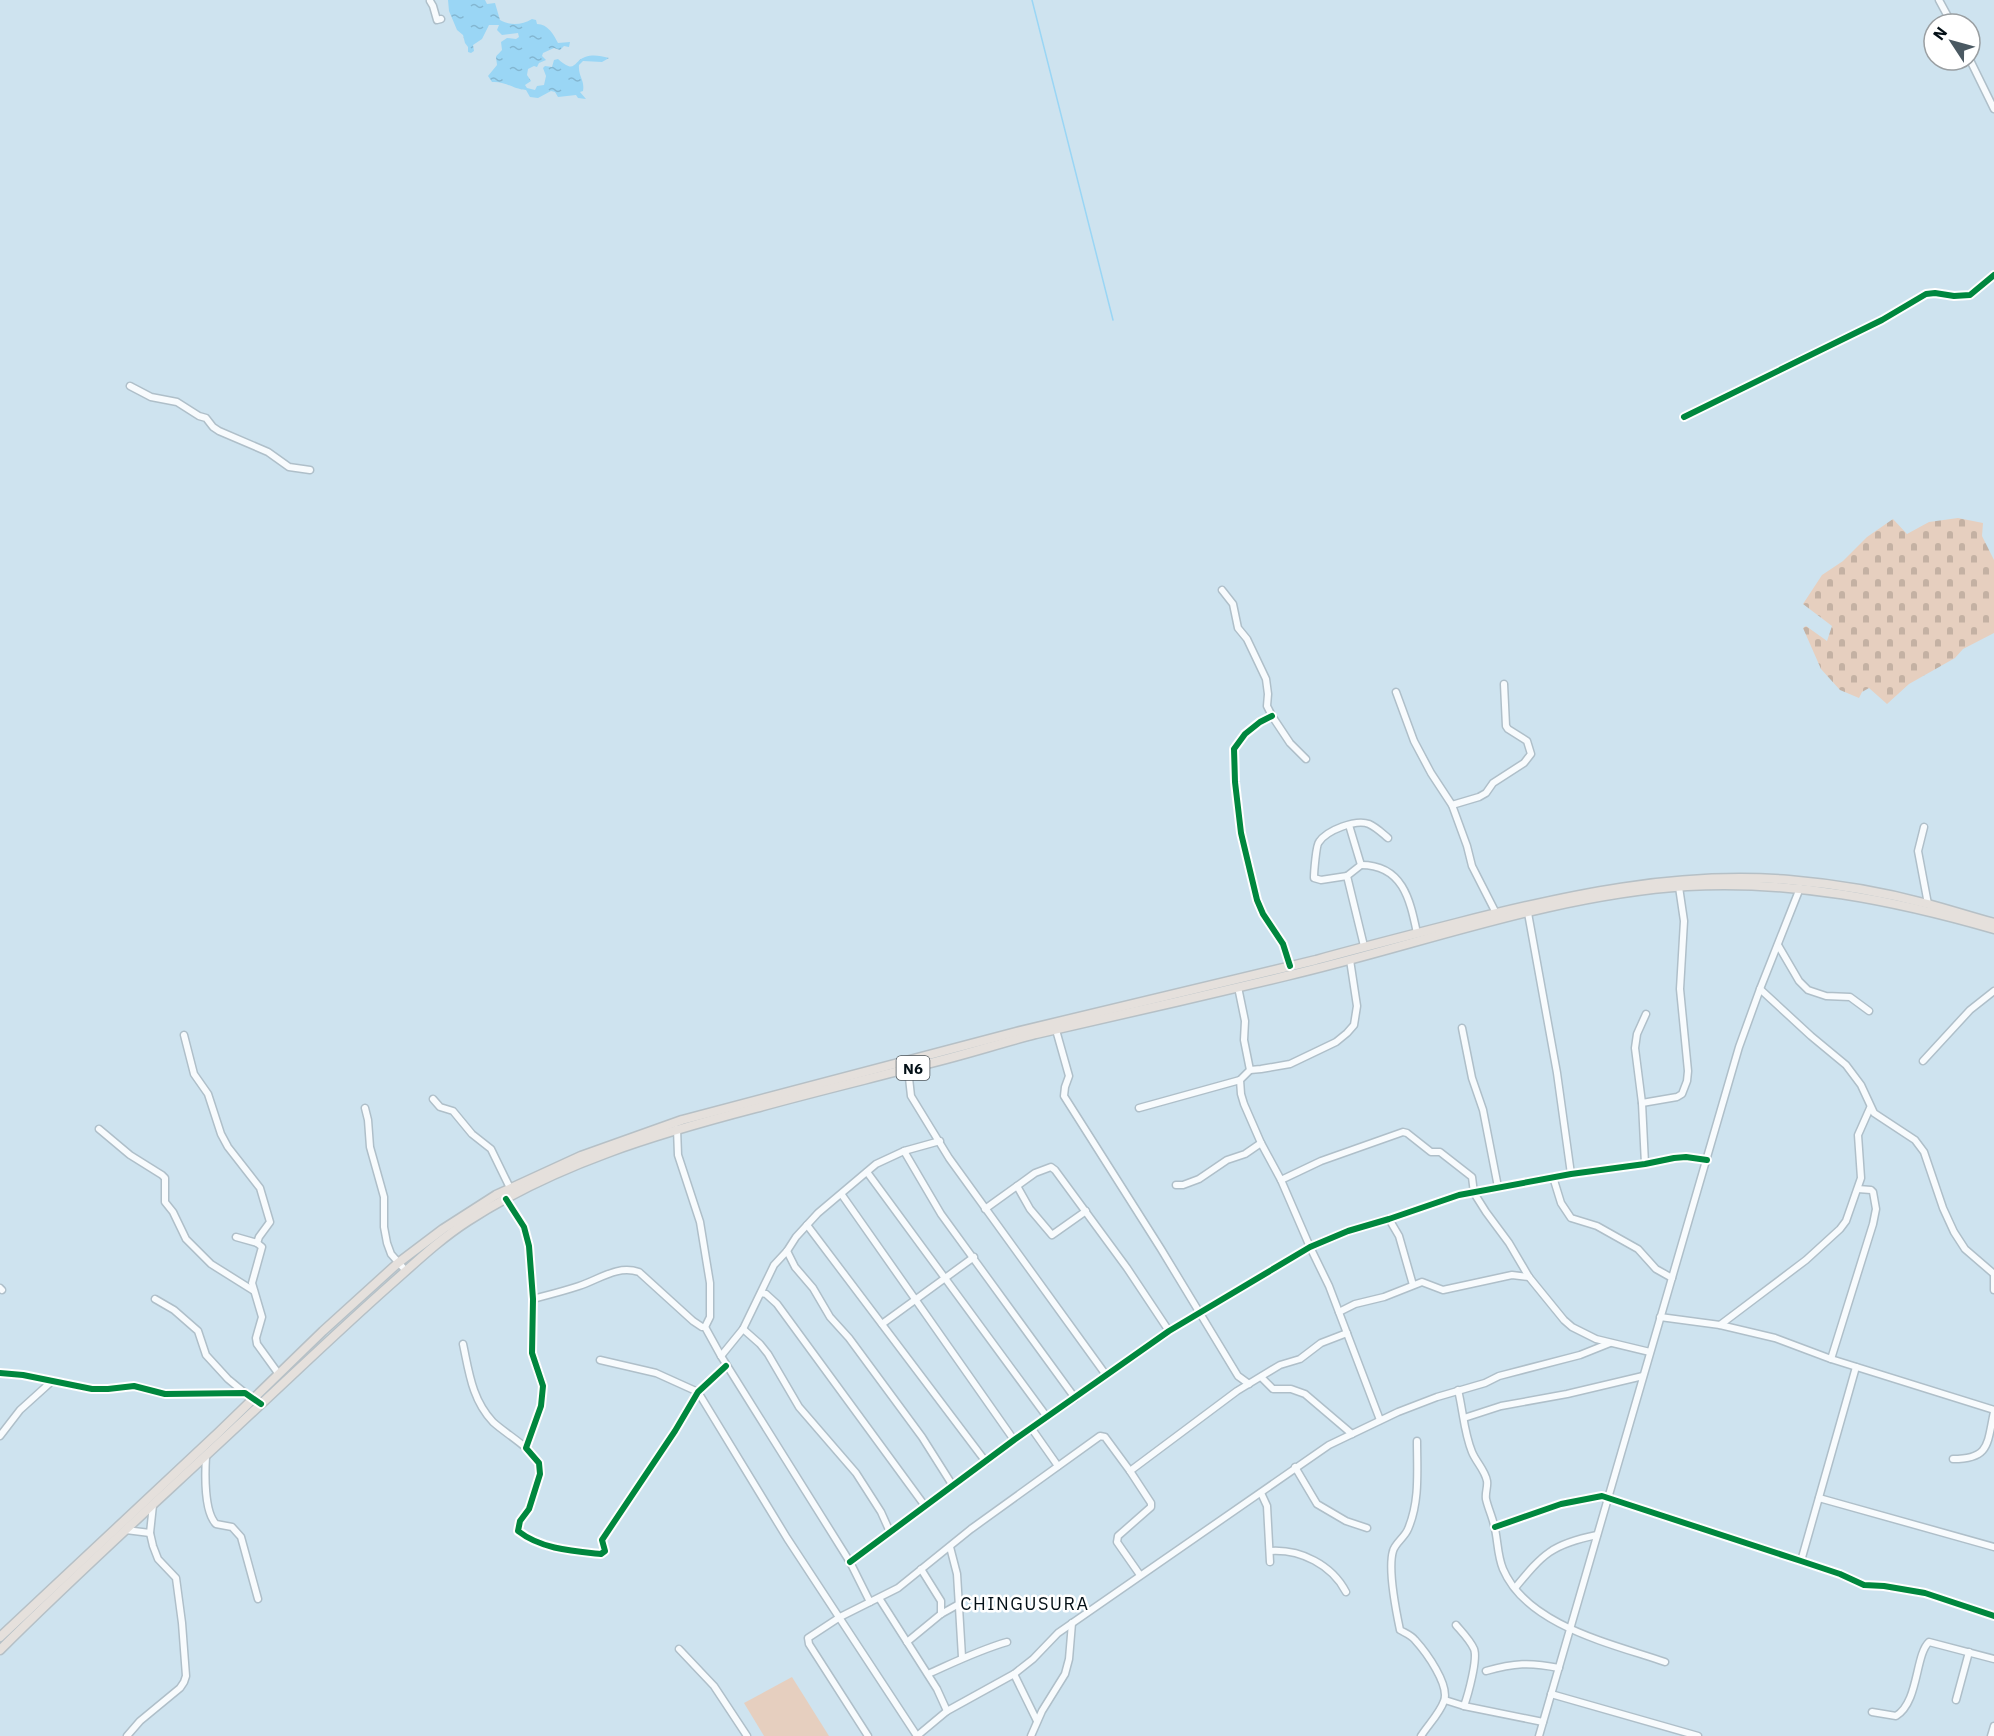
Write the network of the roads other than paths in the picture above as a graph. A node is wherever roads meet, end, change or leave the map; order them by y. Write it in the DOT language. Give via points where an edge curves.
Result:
graph roads {
  1 [pos="430,1"];
  2 [pos="441,19"];
  3 [pos="1976,72"];
  4 [pos="1994,109"];
  5 [pos="1994,275"];
  6 [pos="130,387"];
  7 [pos="1684,417"];
  8 [pos="310,470"];
  9 [pos="1222,590"];
  10 [pos="1504,684"];
  11 [pos="1396,692"];
  12 [pos="1272,716"];
  13 [pos="1306,759"];
  14 [pos="1452,806"];
  15 [pos="1349,825"];
  16 [pos="1924,827"];
  17 [pos="1388,838"];
  18 [pos="1361,865"];
  19 [pos="1347,876"];
  20 [pos="1679,887"];
  21 [pos="1800,888"];
  22 [pos="1928,904"];
  23 [pos="1528,913"];
  24 [pos="1498,916"];
  25 [pos="1994,922"];
  26 [pos="1994,929"];
  27 [pos="1417,933"];
  28 [pos="1778,945"];
  29 [pos="1364,946"];
  30 [pos="1350,960"];
  31 [pos="1290,966"];
  32 [pos="1238,987"];
  33 [pos="1760,989"];
  34 [pos="1994,991"];
  35 [pos="1869,1011"];
  36 [pos="1646,1014"];
  37 [pos="1462,1028"];
  38 [pos="1056,1030"];
  39 [pos="184,1035"];
  40 [pos="1923,1061"];
  41 [pos="908,1069"];
  42 [pos="1250,1070"];
  43 [pos="1240,1080"];
  44 [pos="433,1099"];
  45 [pos="1642,1103"];
  46 [pos="365,1108"];
  47 [pos="1138,1108"];
  48 [pos="1870,1108"];
  49 [pos="99,1129"];
  50 [pos="677,1129"];
  51 [pos="940,1141"];
  52 [pos="1261,1143"];
  53 [pos="904,1151"];
  54 [pos="1707,1160"];
  55 [pos="1645,1164"];
  56 [pos="867,1172"];
  57 [pos="1570,1174"];
  58 [pos="1553,1177"];
  59 [pos="1281,1180"];
  60 [pos="1176,1185"];
  61 [pos="1017,1186"];
  62 [pos="1498,1187"];
  63 [pos="510,1188"];
  64 [pos="1858,1189"];
  65 [pos="1474,1193"];
  66 [pos="842,1195"];
  67 [pos="506,1199"];
  68 [pos="986,1209"];
  69 [pos="1086,1211"];
  70 [pos="1389,1220"];
  71 [pos="807,1225"];
  72 [pos="236,1237"];
  73 [pos="257,1243"];
  74 [pos="1310,1247"];
  75 [pos="787,1251"];
  76 [pos="974,1257"];
  77 [pos="399,1263"];
  78 [pos="406,1270"];
  79 [pos="1994,1274"];
  80 [pos="1529,1277"];
  81 [pos="945,1278"];
  82 [pos="1672,1278"];
  83 [pos="1413,1285"];
  84 [pos="1994,1290"];
  85 [pos="254,1291"];
  86 [pos="761,1293"];
  87 [pos="155,1299"];
  88 [pos="532,1299"];
  89 [pos="915,1299"];
  90 [pos="1339,1312"];
  91 [pos="1199,1313"];
  92 [pos="1660,1317"];
  93 [pos="882,1324"];
  94 [pos="1720,1325"];
  95 [pos="705,1327"];
  96 [pos="743,1329"];
  97 [pos="1169,1331"];
  98 [pos="1347,1333"];
  99 [pos="1611,1343"];
  100 [pos="463,1344"];
  101 [pos="1650,1352"];
  102 [pos="720,1356"];
  103 [pos="1831,1359"];
  104 [pos="600,1360"];
  105 [pos="726,1366"];
  106 [pos="1857,1367"];
  107 [pos="0,1373"];
  108 [pos="278,1373"];
  109 [pos="1106,1375"];
  110 [pos="1238,1376"];
  111 [pos="1643,1376"];
  112 [pos="1261,1377"];
  113 [pos="51,1382"];
  114 [pos="1249,1384"];
  115 [pos="1458,1390"];
  116 [pos="1237,1391"];
  117 [pos="698,1392"];
  118 [pos="249,1396"];
  119 [pos="1075,1398"];
  120 [pos="261,1404"];
  121 [pos="1994,1411"];
  122 [pos="1047,1417"];
  123 [pos="1464,1418"];
  124 [pos="1380,1420"];
  125 [pos="1032,1429"];
  126 [pos="1352,1434"];
  127 [pos="0,1436"];
  128 [pos="1014,1440"];
  129 [pos="1417,1442"];
  130 [pos="526,1448"];
  131 [pos="206,1456"];
  132 [pos="1953,1459"];
  133 [pos="986,1462"];
  134 [pos="1058,1466"];
  135 [pos="1295,1467"];
  136 [pos="1130,1471"];
  137 [pos="953,1486"];
  138 [pos="1262,1493"];
  139 [pos="1608,1498"];
  140 [pos="1819,1498"];
  141 [pos="153,1505"];
  142 [pos="925,1506"];
  143 [pos="1495,1527"];
  144 [pos="1367,1528"];
  145 [pos="126,1530"];
  146 [pos="890,1532"];
  147 [pos="150,1533"];
  148 [pos="1597,1535"];
  149 [pos="950,1547"];
  150 [pos="1994,1547"];
  151 [pos="1270,1551"];
  152 [pos="1801,1561"];
  153 [pos="850,1562"];
  154 [pos="1270,1562"];
  155 [pos="921,1569"];
  156 [pos="1140,1575"];
  157 [pos="1515,1588"];
  158 [pos="1346,1592"];
  159 [pos="879,1598"];
  160 [pos="258,1599"];
  161 [pos="870,1602"];
  162 [pos="958,1604"];
  163 [pos="941,1614"];
  164 [pos="1994,1616"];
  165 [pos="840,1617"];
  166 [pos="1072,1623"];
  167 [pos="1456,1625"];
  168 [pos="1570,1629"];
  169 [pos="0,1637"];
  170 [pos="907,1641"];
  171 [pos="1007,1642"];
  172 [pos="679,1649"];
  173 [pos="0,1650"];
  174 [pos="1969,1652"];
  175 [pos="962,1657"];
  176 [pos="1994,1659"];
  177 [pos="1665,1662"];
  178 [pos="1559,1668"];
  179 [pos="1486,1671"];
  180 [pos="928,1674"];
  181 [pos="1014,1674"];
  182 [pos="1551,1694"];
  183 [pos="1445,1700"];
  184 [pos="1956,1700"];
  185 [pos="1464,1706"];
  186 [pos="947,1711"];
  187 [pos="1872,1713"];
  188 [pos="1037,1721"];
  189 [pos="1544,1722"];
  190 [pos="1994,1726"];
  191 [pos="1693,1735"];
  192 [pos="127,1736"];
  193 [pos="747,1736"];
  194 [pos="868,1736"];
  195 [pos="917,1736"];
  196 [pos="1031,1736"];
  197 [pos="1421,1736"];
  198 [pos="1539,1736"];
  199 [pos="1991,1736"];
  1 -- 2 [label="street" via="437,20"];
  3 -- 4 [label="street"];
  5 -- 7 [label="street" via="1970,295 1926,294 1882,320"];
  6 -- 8 [label="street" via="151,397 177,402 206,418 219,431 268,452 289,467"];
  9 -- 12 [label="street" via="1233,604 1238,628 1266,679 1267,706"];
  10 -- 14 [label="street" via="1506,726 1527,741 1531,754 1524,763 1492,783 1486,793"];
  11 -- 14 [label="street" via="1414,741"];
  12 -- 13 [label="street"];
  12 -- 31 [label="street" via="1245,734 1234,749 1234,782 1257,900 1283,944"];
  14 -- 24 [label="street" via="1472,866"];
  15 -- 17 [label="street" via="1369,824"];
  15 -- 18 [label="street"];
  15 -- 19 [label="street" via="1317,844 1314,876 1316,880"];
  16 -- 22 [label="street" via="1919,860"];
  18 -- 19 [label="street"];
  18 -- 27 [label="street" via="1388,872 1405,889"];
  19 -- 29 [label="street"];
  20 -- 21 [label="highway, N6"];
  20 -- 23 [label="highway, N6" via="1586,899"];
  20 -- 45 [label="street" via="1684,921 1680,989 1687,1081 1677,1097"];
  21 -- 26 [label="highway, N6" via="1894,903"];
  21 -- 28 [label="street"];
  22 -- 24 [label="highway, N6" via="1791,880 1742,878 1639,884 1579,894"];
  22 -- 25 [label="highway, N6"];
  23 -- 24 [label="highway, N6"];
  23 -- 57 [label="street"];
  24 -- 27 [label="highway, N6"];
  24 -- 30 [label="highway, N6"];
  27 -- 29 [label="highway, N6"];
  28 -- 33 [label="street"];
  28 -- 35 [label="street" via="1808,990 1850,997"];
  29 -- 31 [label="highway, N6"];
  30 -- 32 [label="highway, N6"];
  30 -- 42 [label="street" via="1357,1006 1354,1025 1347,1033 1290,1064"];
  31 -- 63 [label="highway, N6" via="1016,1032 682,1120 581,1156"];
  32 -- 38 [label="highway, N6"];
  32 -- 42 [label="street"];
  33 -- 48 [label="street" via="1846,1065 1861,1085"];
  33 -- 54 [label="street"];
  34 -- 40 [label="street" via="1975,1005"];
  36 -- 45 [label="street" via="1635,1048"];
  37 -- 62 [label="street"];
  38 -- 41 [label="highway, N6"];
  38 -- 91 [label="street" via="1069,1076 1064,1096"];
  39 -- 73 [label="street" via="194,1074 208,1094 221,1134 260,1189 270,1222"];
  41 -- 50 [label="highway, N6"];
  41 -- 51 [label="street" via="911,1096"];
  42 -- 43 [label="street"];
  43 -- 47 [label="street"];
  43 -- 52 [label="street" via="1240,1094"];
  44 -- 63 [label="street" via="440,1107 453,1111 491,1149"];
  45 -- 55 [label="street"];
  46 -- 77 [label="street" via="370,1147 384,1197 387,1244"];
  48 -- 64 [label="street" via="1858,1135 1862,1171"];
  48 -- 79 [label="street" via="1916,1140 1954,1232 1965,1249"];
  49 -- 85 [label="street" via="165,1178 165,1202 186,1239 211,1264"];
  50 -- 67 [label="highway, N6" via="584,1162"];
  50 -- 95 [label="street" via="678,1155 700,1222 710,1283 710,1317"];
  51 -- 53 [label="street"];
  51 -- 68 [label="street"];
  52 -- 59 [label="street"];
  52 -- 60 [label="street" via="1198,1179"];
  53 -- 56 [label="street"];
  53 -- 76 [label="street" via="941,1214"];
  54 -- 55 [label="street" via="1686,1157"];
  54 -- 82 [label="street"];
  55 -- 57 [label="street"];
  56 -- 66 [label="street"];
  56 -- 81 [label="street"];
  57 -- 58 [label="street"];
  58 -- 62 [label="street"];
  58 -- 82 [label="street" via="1571,1218 1597,1226 1638,1249 1656,1269"];
  59 -- 65 [label="street" via="1321,1161 1403,1132 1465,1170 1472,1178"];
  59 -- 74 [label="street"];
  61 -- 68 [label="street"];
  61 -- 69 [label="street" via="1051,1167"];
  61 -- 69 [label="street" via="1030,1209 1052,1234"];
  62 -- 65 [label="street"];
  63 -- 77 [label="highway, N6" via="443,1229"];
  64 -- 94 [label="street" via="1840,1229"];
  64 -- 103 [label="street" via="1873,1192 1876,1209"];
  65 -- 70 [label="street"];
  65 -- 80 [label="street"];
  66 -- 71 [label="street"];
  66 -- 89 [label="street"];
  67 -- 78 [label="highway, N6" via="469,1220"];
  67 -- 88 [label="street" via="524,1227 529,1246"];
  68 -- 109 [label="street"];
  69 -- 97 [label="street"];
  70 -- 74 [label="street" via="1347,1231"];
  70 -- 83 [label="street" via="1399,1236"];
  71 -- 75 [label="street"];
  71 -- 93 [label="street"];
  72 -- 73 [label="street"];
  73 -- 85 [label="street" via="262,1247 253,1274"];
  74 -- 90 [label="street"];
  74 -- 91 [label="street"];
  75 -- 86 [label="street" via="770,1271"];
  75 -- 137 [label="street"];
  76 -- 81 [label="street"];
  76 -- 119 [label="street"];
  77 -- 78 [label="street"];
  77 -- 108 [label="highway, N6"];
  78 -- 120 [label="highway, N6"];
  79 -- 84 [label="street"];
  80 -- 83 [label="street" via="1512,1275 1443,1290 1425,1282"];
  80 -- 99 [label="street" via="1564,1320 1583,1333"];
  81 -- 89 [label="street"];
  81 -- 122 [label="street"];
  82 -- 92 [label="street"];
  83 -- 90 [label="street"];
  85 -- 108 [label="street" via="262,1317 257,1344"];
  86 -- 96 [label="street"];
  86 -- 142 [label="street" via="777,1304"];
  87 -- 118 [label="street" via="198,1331 206,1355"];
  88 -- 95 [label="street" via="619,1270 631,1270 639,1272 693,1321"];
  88 -- 130 [label="street" via="532,1353 543,1394"];
  89 -- 93 [label="street"];
  89 -- 128 [label="street"];
  90 -- 98 [label="street"];
  91 -- 97 [label="street"];
  91 -- 110 [label="street"];
  92 -- 94 [label="street"];
  92 -- 101 [label="street"];
  93 -- 133 [label="street"];
  94 -- 103 [label="street" via="1774,1338"];
  95 -- 102 [label="street"];
  96 -- 102 [label="street"];
  96 -- 146 [label="street" via="768,1354 800,1407 856,1473"];
  97 -- 109 [label="street"];
  98 -- 112 [label="street"];
  98 -- 124 [label="street"];
  99 -- 101 [label="street"];
  99 -- 115 [label="street"];
  100 -- 130 [label="street" via="478,1403 493,1422"];
  101 -- 111 [label="street"];
  102 -- 105 [label="street"];
  103 -- 106 [label="street"];
  104 -- 117 [label="street" via="656,1373"];
  105 -- 117 [label="street"];
  105 -- 153 [label="street"];
  106 -- 121 [label="street"];
  106 -- 140 [label="street"];
  107 -- 113 [label="street"];
  108 -- 118 [label="highway, N6"];
  109 -- 119 [label="street"];
  110 -- 114 [label="street"];
  110 -- 116 [label="street"];
  111 -- 123 [label="street" via="1501,1406"];
  111 -- 139 [label="street"];
  112 -- 114 [label="street"];
  112 -- 126 [label="street" via="1273,1389 1305,1394"];
  113 -- 118 [label="street" via="92,1389 139,1386 165,1394"];
  113 -- 127 [label="street" via="20,1410"];
  114 -- 116 [label="street"];
  115 -- 123 [label="street"];
  115 -- 124 [label="street"];
  116 -- 136 [label="street"];
  117 -- 130 [label="street" via="602,1540 605,1551 601,1554 552,1547 518,1531 540,1474 539,1463"];
  117 -- 165 [label="street"];
  118 -- 120 [label="street"];
  118 -- 169 [label="highway, N6"];
  119 -- 122 [label="street"];
  120 -- 131 [label="highway, N6"];
  121 -- 132 [label="street" via="1983,1452 1975,1457"];
  122 -- 125 [label="street"];
  123 -- 143 [label="street" via="1472,1452 1488,1484 1486,1497"];
  124 -- 126 [label="street"];
  125 -- 128 [label="street"];
  125 -- 134 [label="street"];
  126 -- 135 [label="street"];
  128 -- 133 [label="street"];
  129 -- 183 [label="street" via="1415,1504 1407,1533 1392,1552 1395,1604 1400,1630 1414,1637 1434,1666 1444,1686"];
  131 -- 141 [label="highway, N6"];
  131 -- 160 [label="street" via="210,1516 216,1524 232,1527 241,1537"];
  133 -- 137 [label="street"];
  134 -- 136 [label="street" via="1103,1436"];
  134 -- 149 [label="street"];
  135 -- 138 [label="street"];
  135 -- 144 [label="street" via="1317,1504"];
  136 -- 156 [label="street" via="1151,1507 1118,1536 1117,1542"];
  137 -- 142 [label="street"];
  138 -- 151 [label="street" via="1267,1506"];
  138 -- 156 [label="street"];
  139 -- 143 [label="street" via="1596,1496 1561,1504"];
  139 -- 148 [label="street"];
  139 -- 152 [label="street"];
  140 -- 150 [label="street"];
  140 -- 152 [label="street"];
  141 -- 145 [label="highway, N6"];
  141 -- 147 [label="street"];
  142 -- 146 [label="street"];
  143 -- 157 [label="street" via="1502,1568"];
  145 -- 147 [label="street"];
  145 -- 173 [label="highway, N6"];
  146 -- 153 [label="street"];
  147 -- 192 [label="street" via="158,1559 176,1578 186,1676 180,1688"];
  148 -- 157 [label="street" via="1568,1543 1543,1556"];
  148 -- 168 [label="street"];
  149 -- 155 [label="street"];
  149 -- 162 [label="street" via="957,1574"];
  151 -- 154 [label="street"];
  151 -- 158 [label="street" via="1287,1550 1309,1557 1338,1577"];
  152 -- 164 [label="street" via="1864,1585 1925,1593"];
  153 -- 161 [label="street"];
  155 -- 159 [label="street"];
  155 -- 163 [label="street" via="940,1601"];
  156 -- 166 [label="street"];
  157 -- 168 [label="street" via="1544,1614"];
  159 -- 161 [label="street"];
  159 -- 170 [label="street"];
  161 -- 165 [label="street"];
  162 -- 163 [label="street"];
  162 -- 175 [label="street"];
  163 -- 170 [label="street"];
  165 -- 194 [label="street" via="808,1638 809,1644"];
  165 -- 195 [label="street"];
  166 -- 181 [label="street"];
  166 -- 188 [label="street" via="1065,1674"];
  167 -- 185 [label="street" via="1475,1654"];
  168 -- 177 [label="street"];
  168 -- 178 [label="street"];
  170 -- 180 [label="street"];
  171 -- 175 [label="street"];
  172 -- 193 [label="street" via="714,1686"];
  174 -- 176 [label="street"];
  174 -- 184 [label="street"];
  174 -- 187 [label="street" via="1929,1642 1905,1708 1896,1716"];
  175 -- 180 [label="street"];
  178 -- 179 [label="street" via="1524,1663"];
  178 -- 182 [label="street"];
  180 -- 186 [label="street"];
  181 -- 186 [label="street"];
  181 -- 188 [label="street"];
  182 -- 189 [label="street"];
  182 -- 191 [label="street"];
  183 -- 185 [label="street"];
  183 -- 197 [label="street"];
  185 -- 189 [label="street"];
  186 -- 195 [label="street"];
  188 -- 196 [label="street"];
  189 -- 198 [label="street"];
  190 -- 199 [label="street"];
}
